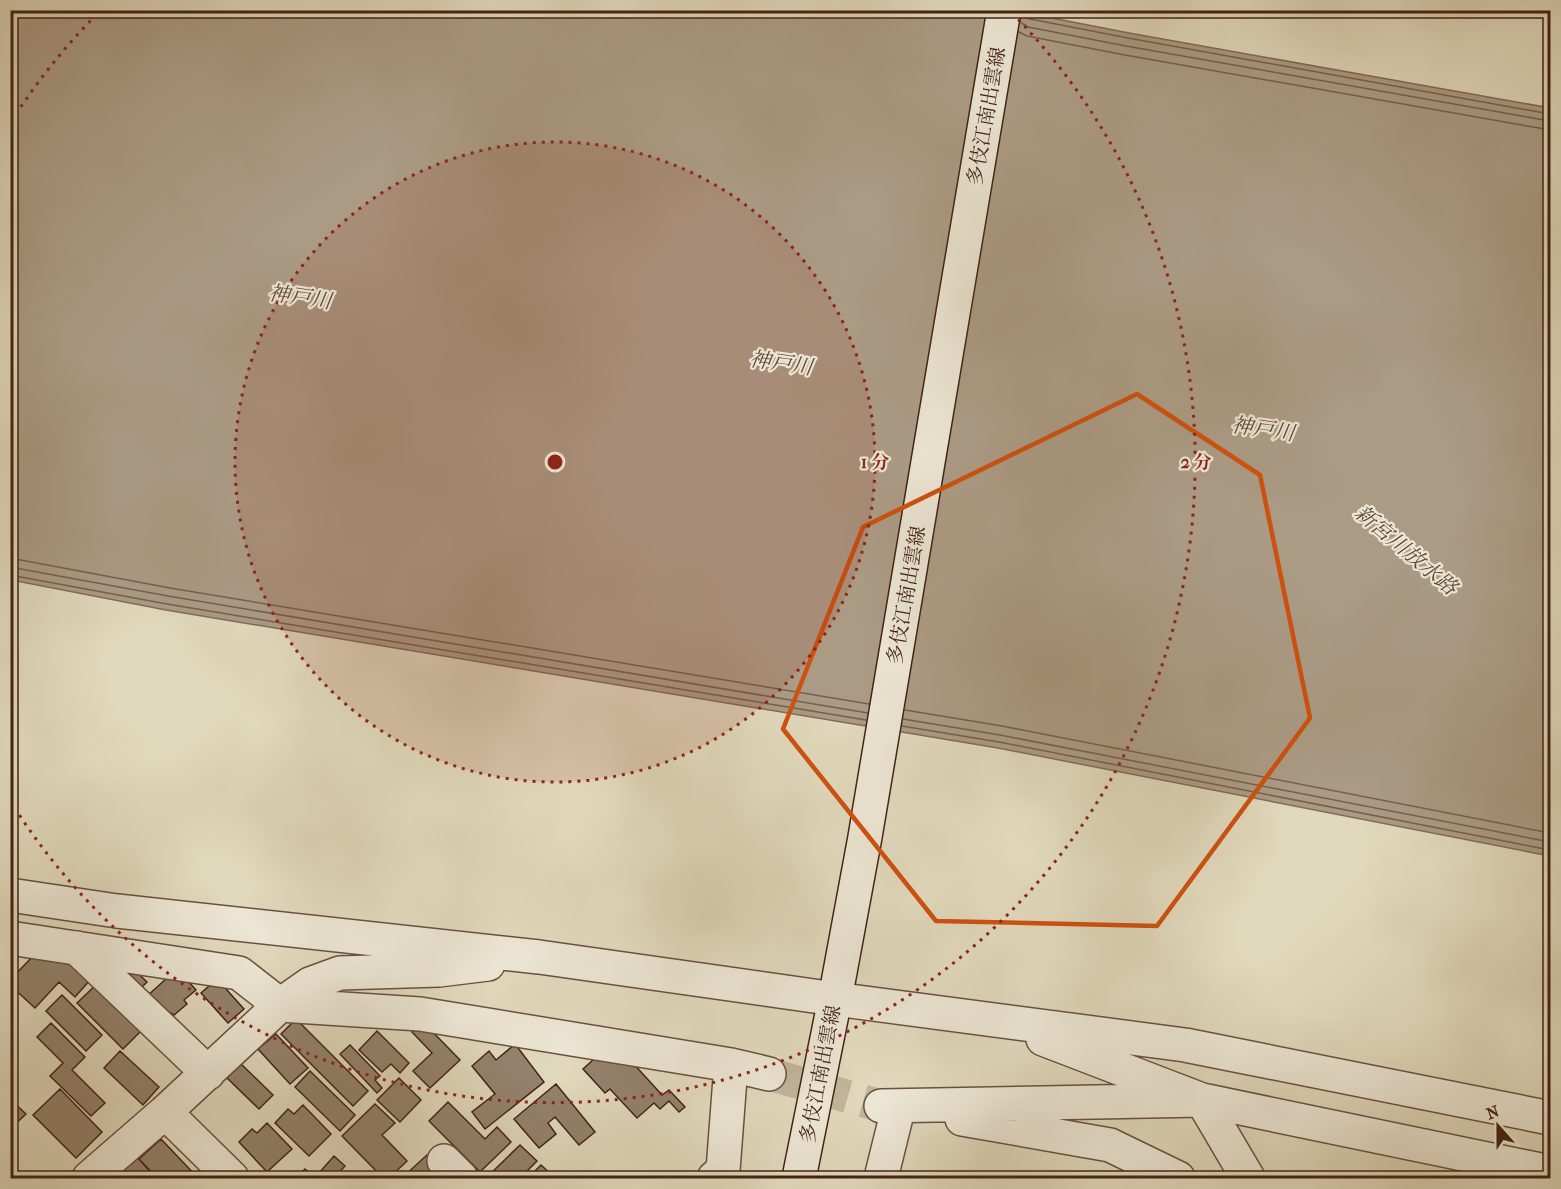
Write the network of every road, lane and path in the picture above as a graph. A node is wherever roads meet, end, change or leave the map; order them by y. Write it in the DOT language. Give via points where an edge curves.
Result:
graph roads {
  1 [pos="1004,10"];
  2 [pos="10,895"];
  3 [pos="10,938"];
  4 [pos="77,948"];
  5 [pos="539,957"];
  6 [pos="835,999"];
  7 [pos="280,1005"];
  8 [pos="992,1020"];
  9 [pos="731,1065"];
  10 [pos="208,1073"];
  11 [pos="769,1074"];
  12 [pos="1202,1100"];
  13 [pos="898,1109"];
  14 [pos="165,1112"];
  15 [pos="1551,1118"];
  16 [pos="1551,1172"];
  17 [pos="720,1176"];
  18 [pos="89,1179"];
  19 [pos="232,1179"];
  20 [pos="799,1179"];
  21 [pos="881,1179"];
  22 [pos="1178,1179"];
  23 [pos="1248,1179"];
  1 -- 6 [label="street, 多伎江南出雲線"];
  2 -- 5 [label="street"];
  3 -- 4 [label="street"];
  4 -- 7 [label="street" via="239,973"];
  4 -- 10 [label="street"];
  5 -- 6 [label="street"];
  5 -- 7 [label="street" via="439,970 340,973 310,984"];
  6 -- 8 [label="street"];
  6 -- 20 [label="street, 多伎江南出雲線"];
  7 -- 9 [label="street" via="420,1014"];
  7 -- 10 [label="street"];
  8 -- 12 [label="street"];
  8 -- 15 [label="street" via="1185,1045"];
  9 -- 11 [label="street"];
  9 -- 17 [label="street"];
  10 -- 14 [label="street"];
  12 -- 13 [label="street" via="881,1106"];
  12 -- 16 [label="street"];
  12 -- 23 [label="street"];
  13 -- 21 [label="street"];
  13 -- 22 [label="street" via="1110,1145"];
  14 -- 18 [label="street"];
  14 -- 19 [label="street"];
}
